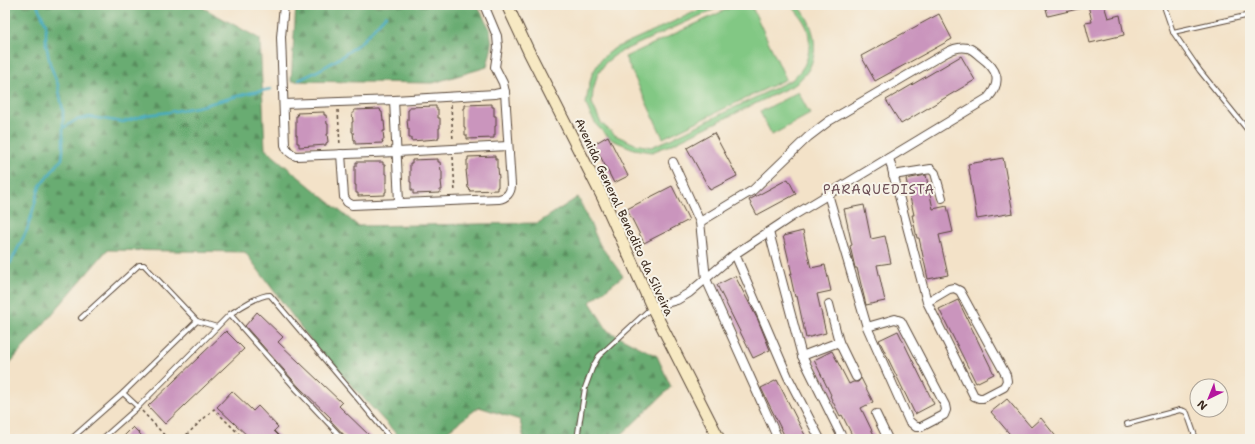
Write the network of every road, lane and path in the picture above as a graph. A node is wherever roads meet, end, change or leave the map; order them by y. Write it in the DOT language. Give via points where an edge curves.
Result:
graph roads {
  1 [pos="284,5"];
  2 [pos="484,5"];
  3 [pos="507,5"];
  4 [pos="1165,5"];
  5 [pos="1250,15"];
  6 [pos="1173,32"];
  7 [pos="506,92"];
  8 [pos="394,100"];
  9 [pos="338,102"];
  10 [pos="284,104"];
  11 [pos="1250,133"];
  12 [pos="508,146"];
  13 [pos="397,152"];
  14 [pos="341,154"];
  15 [pos="889,158"];
  16 [pos="673,162"];
  17 [pos="893,175"];
  18 [pos="828,194"];
  19 [pos="942,198"];
  20 [pos="399,202"];
  21 [pos="700,222"];
  22 [pos="769,232"];
  23 [pos="735,254"];
  24 [pos="706,279"];
  25 [pos="927,302"];
  26 [pos="828,304"];
  27 [pos="652,307"];
  28 [pos="230,314"];
  29 [pos="81,318"];
  30 [pos="197,321"];
  31 [pos="867,327"];
  32 [pos="217,328"];
  33 [pos="839,342"];
  34 [pos="802,356"];
  35 [pos="856,377"];
  36 [pos="122,393"];
  37 [pos="138,407"];
  38 [pos="876,414"];
  39 [pos="1127,424"];
  40 [pos="389,438"];
  41 [pos="71,439"];
  42 [pos="102,439"];
  43 [pos="168,439"];
  44 [pos="182,439"];
  45 [pos="244,439"];
  46 [pos="343,439"];
  47 [pos="578,439"];
  48 [pos="719,439"];
  49 [pos="777,439"];
  50 [pos="820,439"];
  51 [pos="843,439"];
  52 [pos="888,439"];
  53 [pos="1196,439"];
  1 -- 10 [label="street" via="281,31"];
  2 -- 7 [label="street" via="498,36 495,67"];
  3 -- 27 [label="main road, Avenida General Benedito da Silveira" via="603,198"];
  4 -- 6 [label="lane"];
  5 -- 6 [label="lane"];
  6 -- 11 [label="lane"];
  7 -- 8 [label="street"];
  7 -- 12 [label="street"];
  8 -- 9 [label="street"];
  8 -- 13 [label="street"];
  9 -- 10 [label="street"];
  9 -- 14 [label="path"];
  10 -- 14 [label="street" via="286,145 289,153 296,156"];
  12 -- 13 [label="street"];
  12 -- 20 [label="street" via="511,188 508,195 503,198"];
  13 -- 14 [label="street"];
  13 -- 20 [label="street"];
  14 -- 20 [label="street" via="344,197 347,202 357,206"];
  15 -- 17 [label="street"];
  15 -- 18 [label="street"];
  15 -- 21 [label="street" via="988,98 997,83 996,72 989,63 970,48 956,48 942,55 829,121 808,137 753,190"];
  16 -- 21 [label="street"];
  17 -- 19 [label="street" via="931,169 936,173"];
  17 -- 25 [label="street"];
  18 -- 22 [label="street"];
  18 -- 31 [label="street"];
  21 -- 24 [label="street"];
  22 -- 23 [label="street"];
  22 -- 34 [label="street"];
  23 -- 24 [label="street"];
  23 -- 50 [label="street" via="788,376"];
  24 -- 27 [label="street" via="677,300"];
  24 -- 49 [label="street"];
  25 -- 25 [label="street" via="974,396 983,398 1004,387 1006,375 960,291 949,289"];
  26 -- 33 [label="street"];
  27 -- 47 [label="lane" via="599,356 592,366 585,388"];
  27 -- 48 [label="main road, Avenida General Benedito da Silveira"];
  28 -- 32 [label="lane"];
  28 -- 40 [label="lane" via="270,295"];
  28 -- 46 [label="lane"];
  29 -- 30 [label="lane" via="139,265 144,265"];
  30 -- 32 [label="lane"];
  30 -- 36 [label="lane"];
  31 -- 31 [label="street" via="909,421 916,427 921,427 944,415 945,405 901,321 895,319"];
  32 -- 37 [label="lane"];
  33 -- 34 [label="street"];
  33 -- 35 [label="street"];
  34 -- 51 [label="street"];
  36 -- 37 [label="lane"];
  36 -- 41 [label="lane"];
  37 -- 42 [label="lane"];
  37 -- 43 [label="path"];
  38 -- 52 [label="street"];
  39 -- 53 [label="lane" via="1180,410 1187,413"];
  44 -- 45 [label="path" via="214,409"];
}
